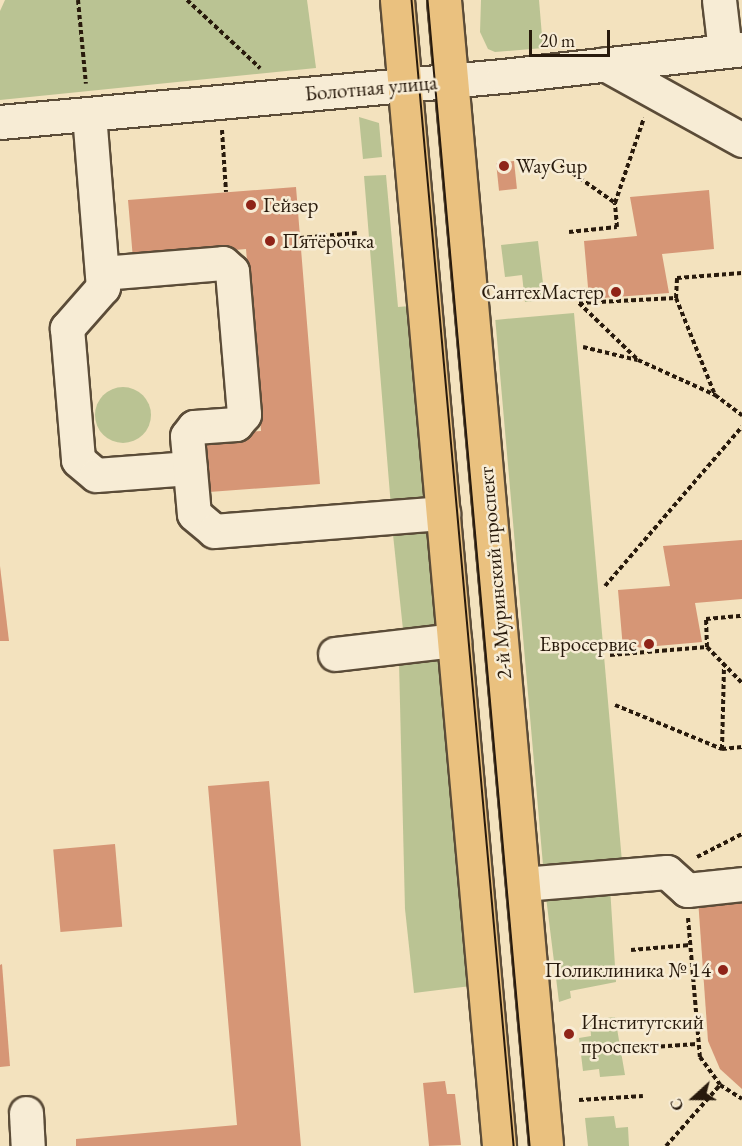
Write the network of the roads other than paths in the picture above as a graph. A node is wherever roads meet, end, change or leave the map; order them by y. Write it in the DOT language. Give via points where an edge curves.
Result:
graph roads {
  1 [pos="397,0"];
  2 [pos="444,0"];
  3 [pos="719,0"];
  4 [pos="734,50"];
  5 [pos="605,64"];
  6 [pos="450,81"];
  7 [pos="405,85"];
  8 [pos="89,114"];
  9 [pos="0,123"];
  10 [pos="742,140"];
  11 [pos="102,273"];
  12 [pos="190,468"];
  13 [pos="443,513"];
  14 [pos="454,640"];
  15 [pos="335,654"];
  16 [pos="523,884"];
  17 [pos="742,884"];
  18 [pos="26,1113"];
  19 [pos="28,1146"];
  20 [pos="499,1146"];
  21 [pos="546,1146"];
  1 -- 7 [label="main road"];
  2 -- 6 [label="main road, 2-й Муринский проспект"];
  3 -- 4 [label="street"];
  4 -- 5 [label="street, Болотная улица"];
  5 -- 6 [label="street, Болотная улица"];
  5 -- 10 [label="street"];
  6 -- 7 [label="street, Болотная улица"];
  6 -- 16 [label="main road, 2-й Муринский проспект"];
  7 -- 8 [label="street, Болотная улица"];
  7 -- 13 [label="main road"];
  8 -- 9 [label="street, Болотная улица"];
  8 -- 11 [label="street"];
  11 -- 12 [label="street" via="103,287 68,328 78,460 96,475"];
  11 -- 12 [label="street" via="223,263 232,271 244,414 236,424 194,427 187,436"];
  12 -- 13 [label="street" via="194,514 214,531"];
  13 -- 14 [label="main road"];
  14 -- 15 [label="street"];
  14 -- 20 [label="main road"];
  16 -- 17 [label="street"];
  16 -- 21 [label="main road, 2-й Муринский проспект"];
  18 -- 19 [label="street"];
}
